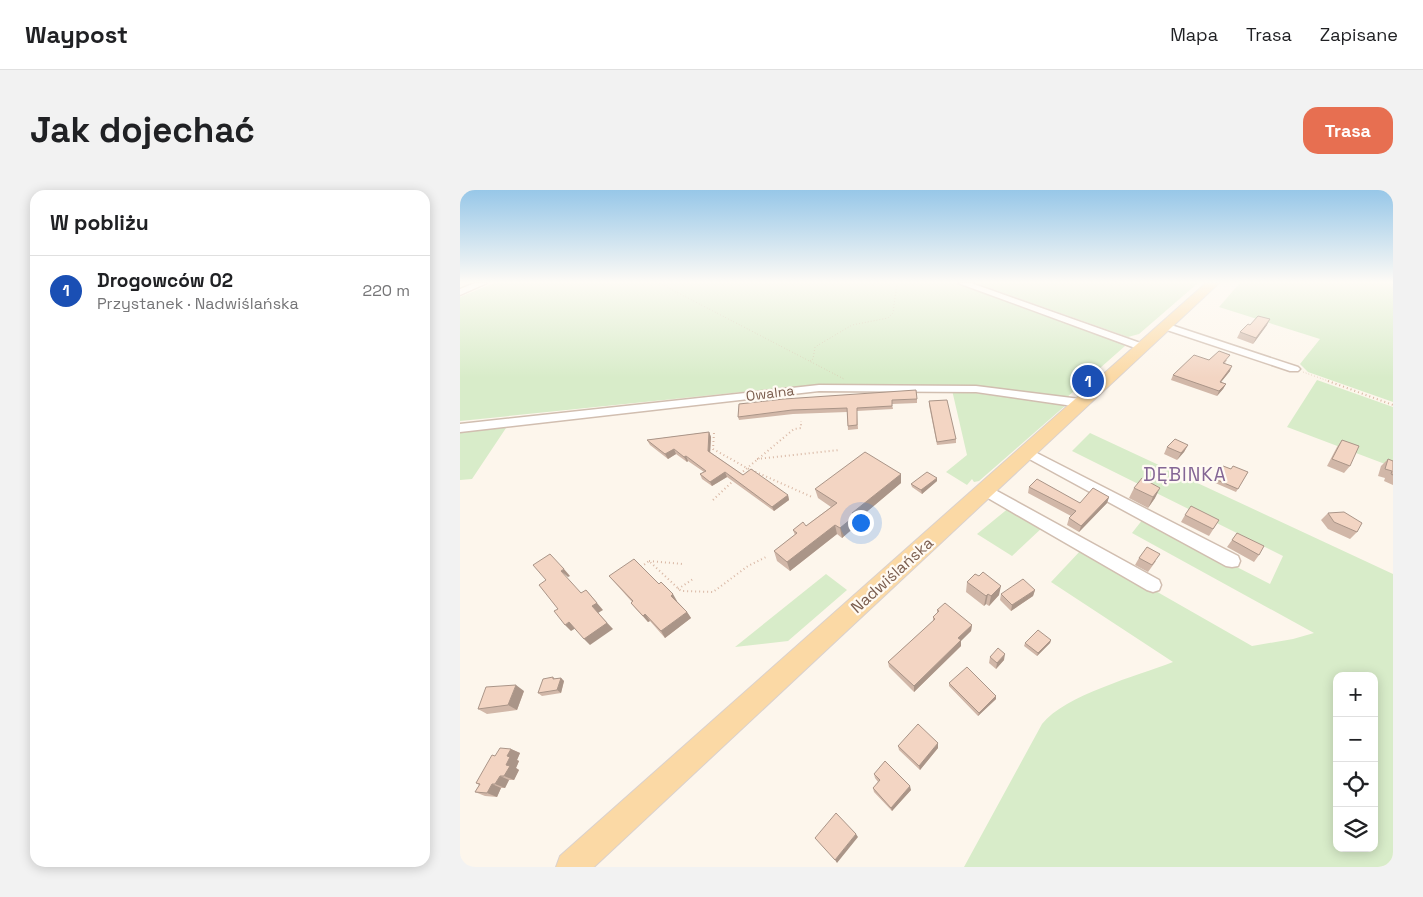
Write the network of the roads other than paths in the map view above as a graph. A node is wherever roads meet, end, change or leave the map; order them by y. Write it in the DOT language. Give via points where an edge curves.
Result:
graph roads {
  1 [pos="1053,315"];
  2 [pos="1178,315"];
  3 [pos="1166,326"];
  4 [pos="1142,346"];
  5 [pos="1294,369"];
  6 [pos="1080,403"];
  7 [pos="461,427"];
  8 [pos="1027,452"];
  9 [pos="986,490"];
  10 [pos="1232,562"];
  11 [pos="1153,586"];
  12 [pos="576,865"];
  1 -- 4 [label="street"];
  2 -- 3 [label="main road, Nadwiślańska"];
  3 -- 4 [label="main road, Nadwiślańska"];
  3 -- 5 [label="street"];
  4 -- 6 [label="main road, Nadwiślańska"];
  6 -- 7 [label="street, Owalna" via="976,388 819,388"];
  6 -- 8 [label="main road, Nadwiślańska"];
  8 -- 9 [label="main road, Nadwiślańska"];
  8 -- 10 [label="street"];
  9 -- 11 [label="street"];
  9 -- 12 [label="main road, Nadwiślańska"];
}
